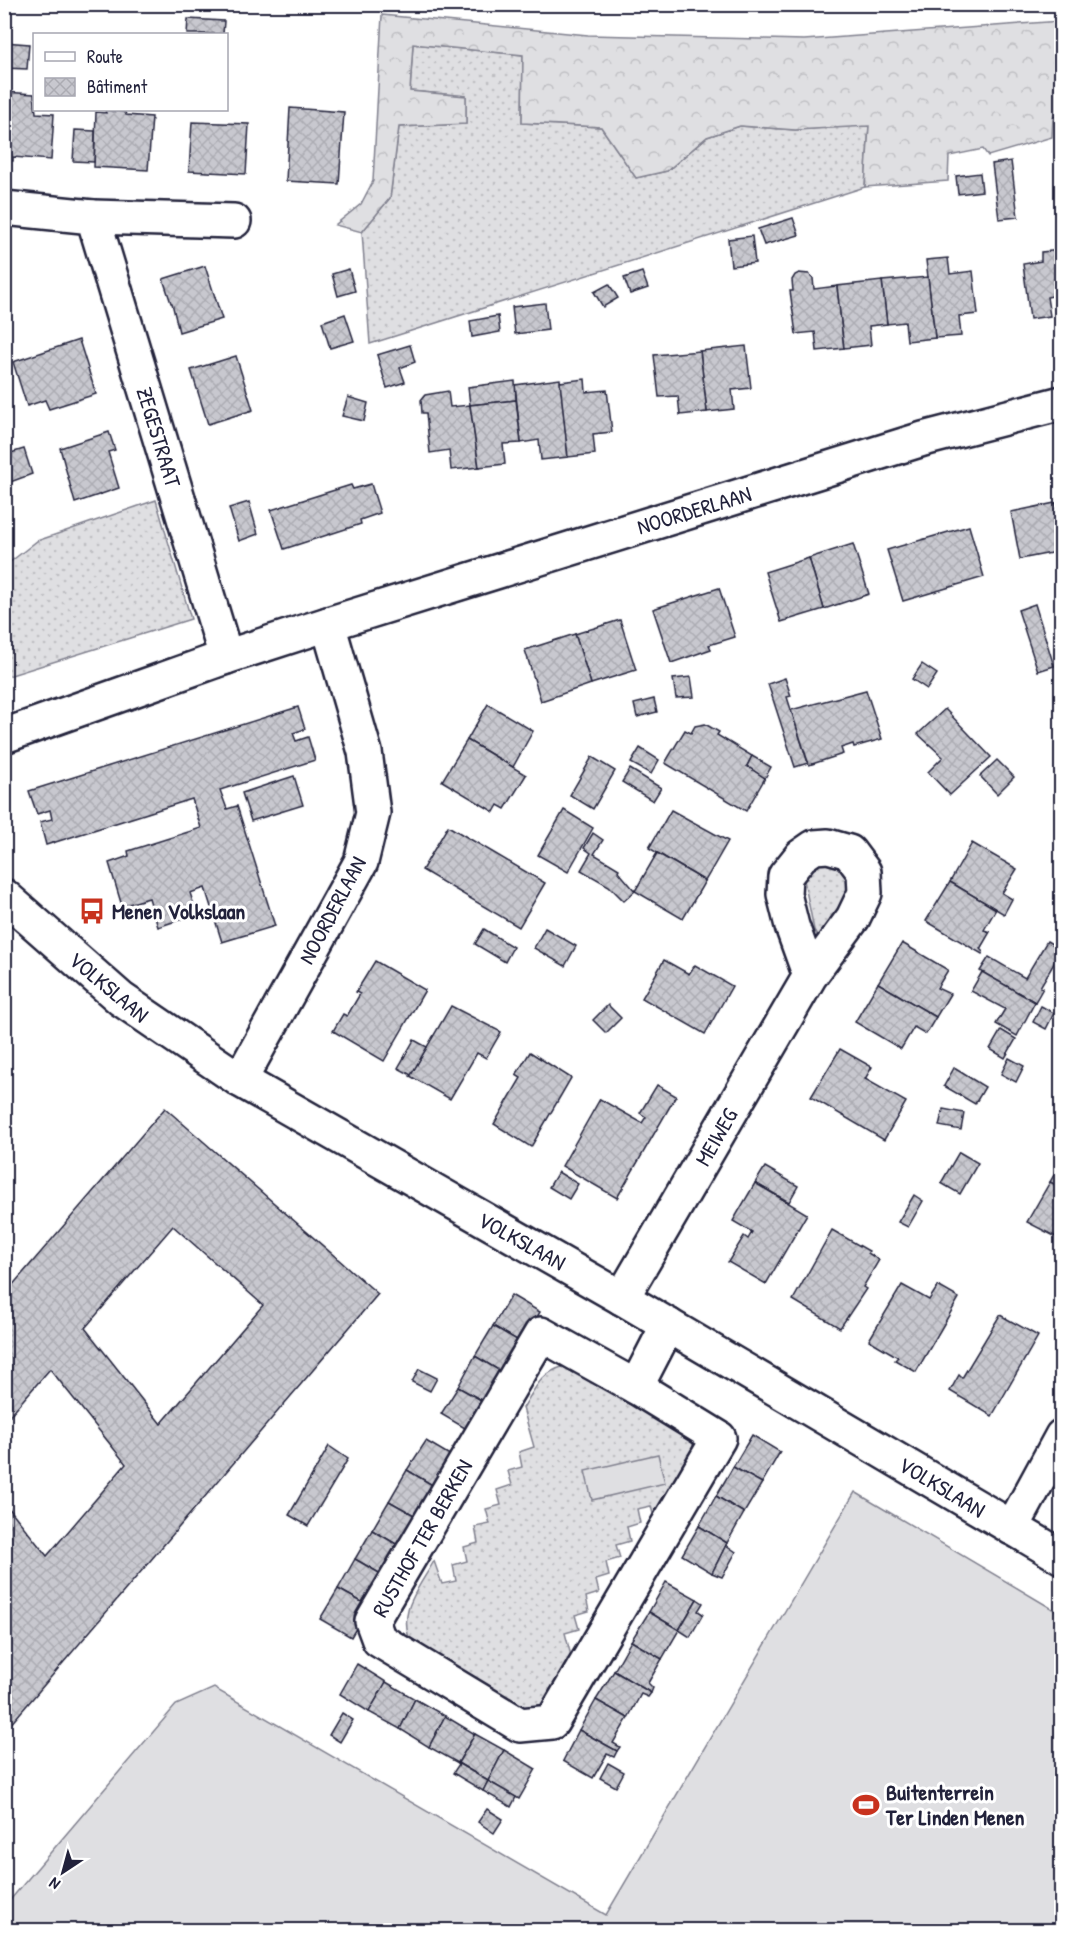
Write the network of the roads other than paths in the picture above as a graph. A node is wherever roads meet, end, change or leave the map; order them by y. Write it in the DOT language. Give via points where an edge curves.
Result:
graph roads {
  1 [pos="4,208"];
  2 [pos="93,217"];
  3 [pos="234,221"];
  4 [pos="1062,403"];
  5 [pos="328,624"];
  6 [pos="226,657"];
  7 [pos="4,736"];
  8 [pos="4,896"];
  9 [pos="810,976"];
  10 [pos="240,1080"];
  11 [pos="622,1298"];
  12 [pos="668,1325"];
  13 [pos="636,1387"];
  14 [pos="1062,1436"];
  15 [pos="1012,1528"];
  16 [pos="1062,1557"];
  1 -- 2 [label="street"];
  2 -- 3 [label="street"];
  2 -- 6 [label="street, ZEGESTRAAT"];
  4 -- 5 [label="street, NOORDERLAAN" via="923,439"];
  5 -- 6 [label="street, NOORDERLAAN"];
  5 -- 10 [label="street, NOORDERLAAN" via="365,752 373,813 361,862"];
  6 -- 7 [label="street, NOORDERLAAN"];
  8 -- 10 [label="street, VOLKSLAAN" via="120,999"];
  9 -- 11 [label="street, MEIWEG"];
  10 -- 11 [label="street, VOLKSLAAN"];
  11 -- 12 [label="street, VOLKSLAAN"];
  12 -- 13 [label="street"];
  12 -- 15 [label="street, VOLKSLAAN"];
  13 -- 13 [label="street, RUSTHOF TER BERKEN" via="541,1334 372,1621 379,1640 520,1725 552,1722 719,1438"];
  14 -- 15 [label="street"];
  15 -- 16 [label="street, VOLKSLAAN"];
}
